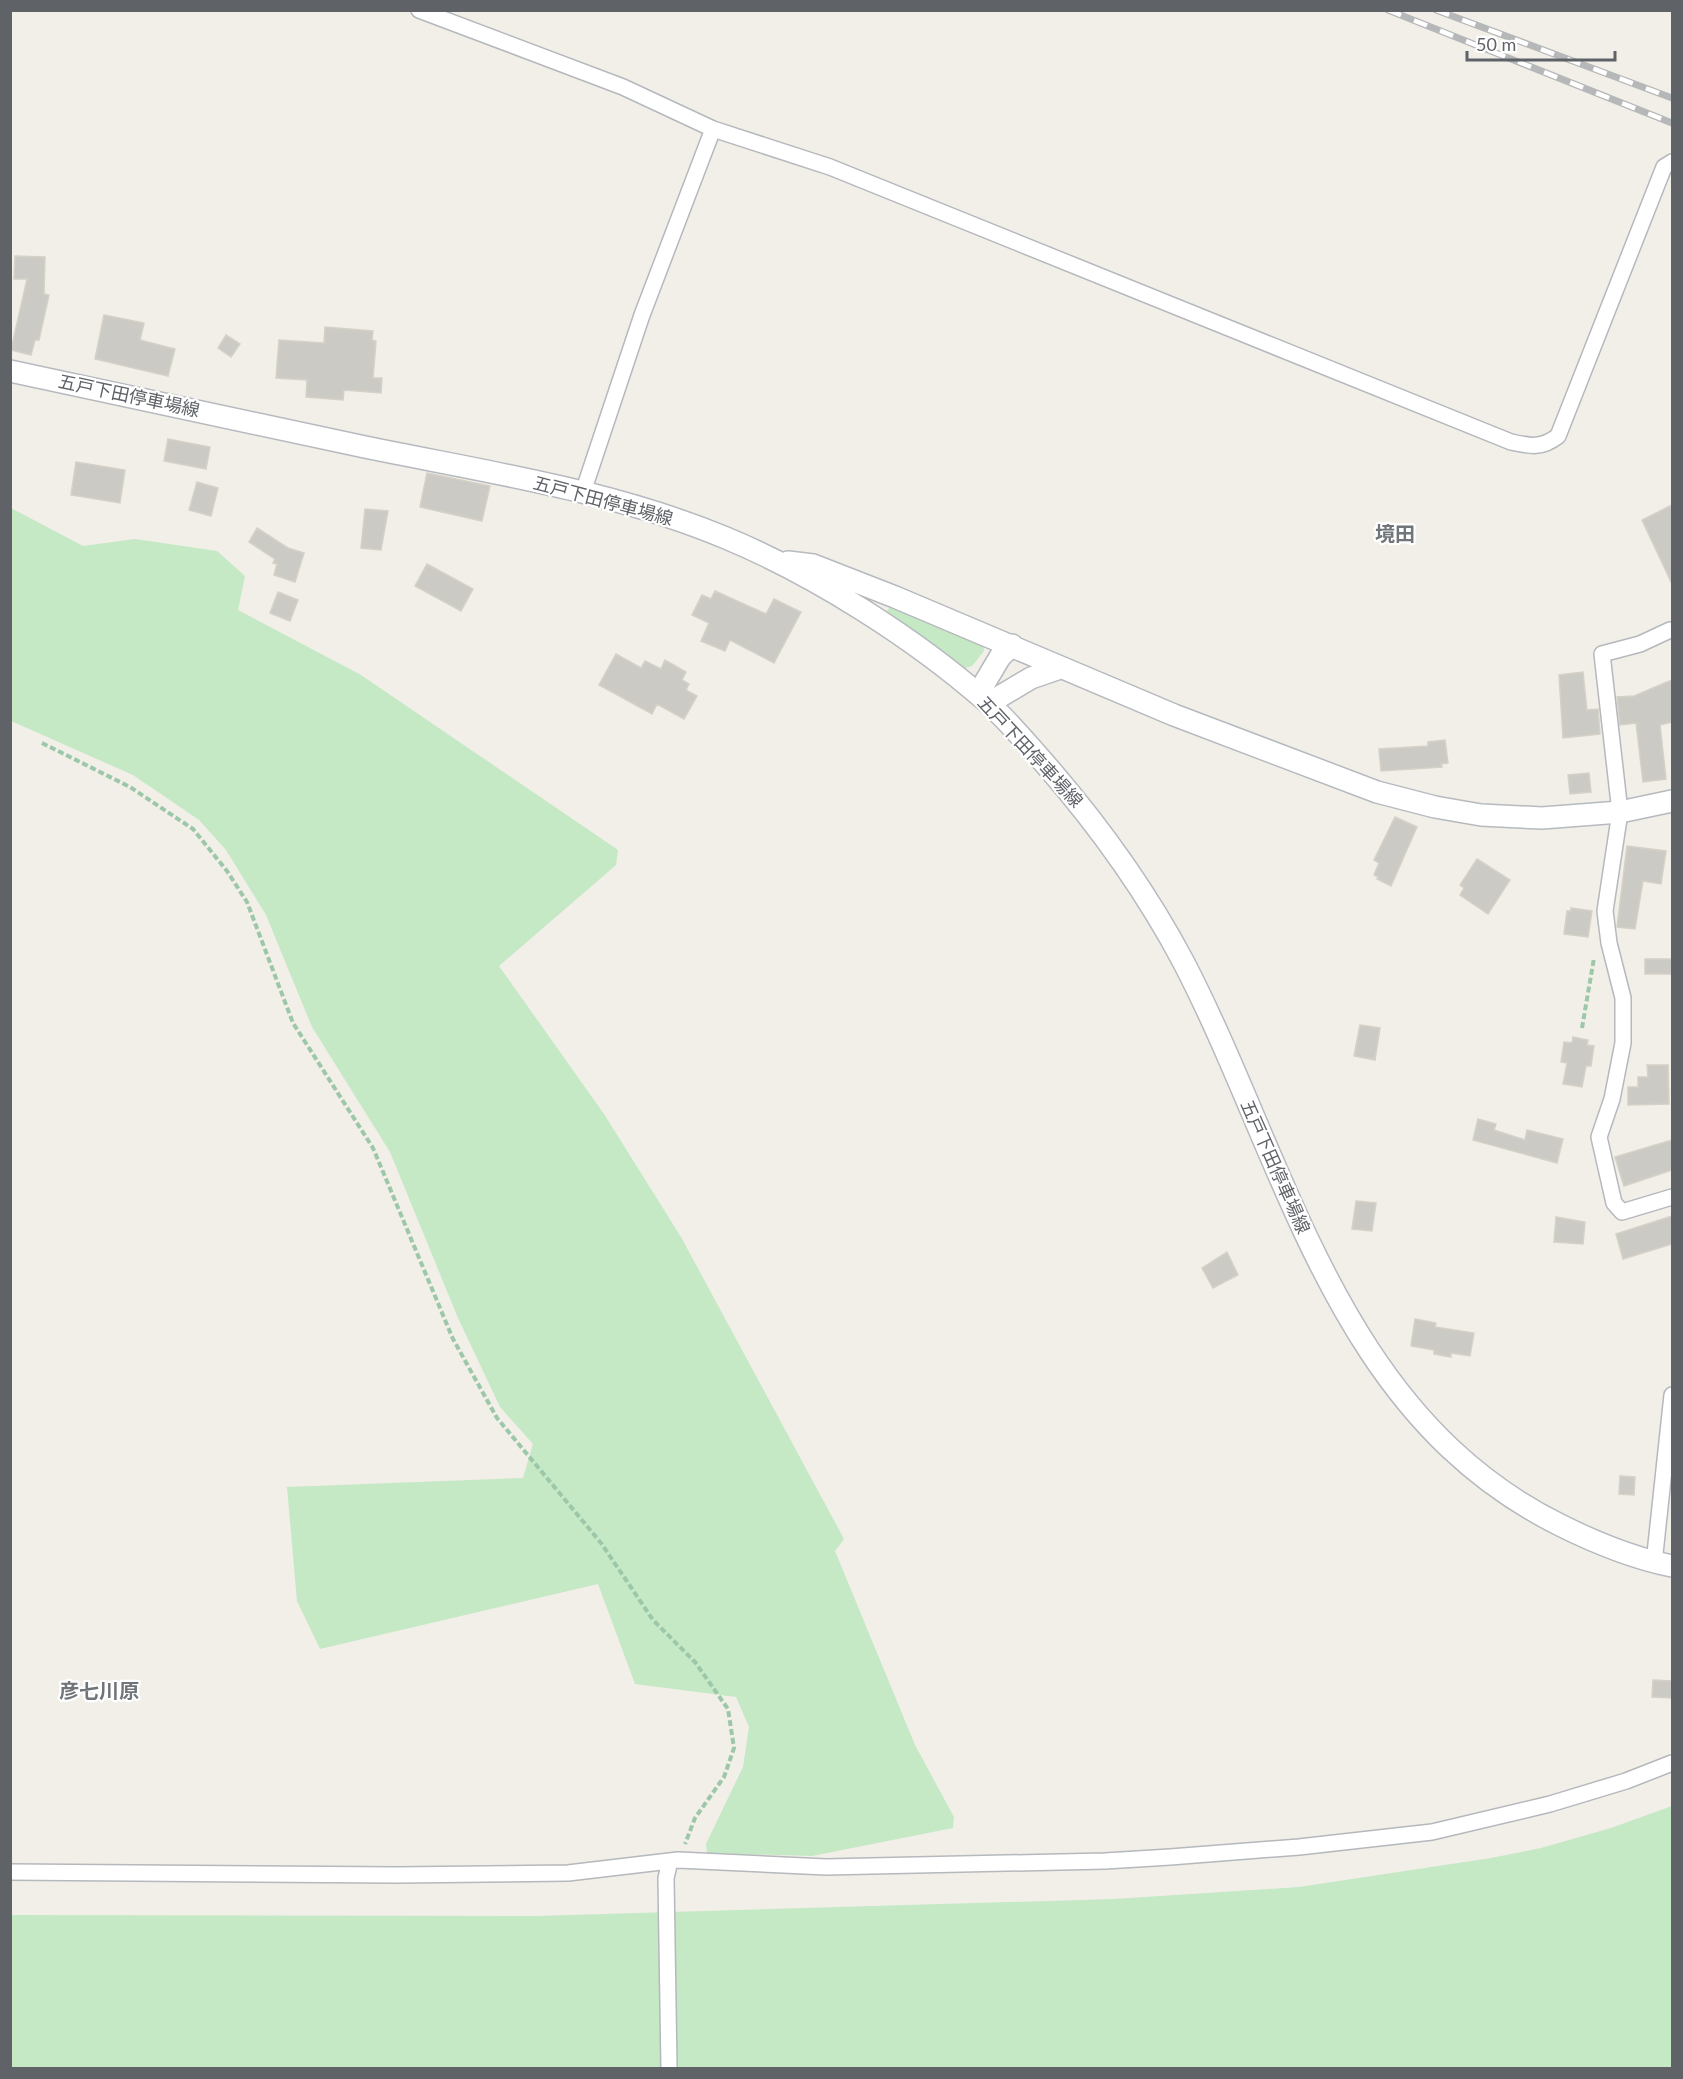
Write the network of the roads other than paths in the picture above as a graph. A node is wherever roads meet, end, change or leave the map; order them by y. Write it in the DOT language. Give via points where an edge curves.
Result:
graph roads {
  1 [pos="419,10"];
  2 [pos="713,129"];
  3 [pos="1672,162"];
  4 [pos="10,371"];
  5 [pos="583,492"];
  6 [pos="770,559"];
  7 [pos="1670,630"];
  8 [pos="1012,645"];
  9 [pos="1059,668"];
  10 [pos="984,699"];
  11 [pos="1672,801"];
  12 [pos="1620,812"];
  13 [pos="1672,1197"];
  14 [pos="1672,1395"];
  15 [pos="1670,1429"];
  16 [pos="1663,1565"];
  17 [pos="1672,1763"];
  18 [pos="674,1861"];
  19 [pos="10,1872"];
  20 [pos="669,2068"];
  1 -- 2 [label="street" via="623,87"];
  2 -- 3 [label="street" via="830,167 1510,442 1536,448 1558,436 1664,167"];
  2 -- 5 [label="street" via="642,315"];
  4 -- 5 [label="main road, 五戸下田停車場線"];
  5 -- 6 [label="main road, 五戸下田停車場線" via="727,538"];
  6 -- 8 [label="main road" via="813,565"];
  6 -- 10 [label="main road, 五戸下田停車場線" via="888,627"];
  7 -- 12 [label="street" via="1640,644 1602,654"];
  8 -- 9 [label="main road"];
  8 -- 10 [label="main road" via="1000,657"];
  9 -- 10 [label="main road"];
  9 -- 12 [label="main road" via="1367,788 1435,807 1542,818"];
  10 -- 16 [label="main road, 五戸下田停車場線" via="1089,815 1136,880 1184,964 1313,1253 1341,1307 1395,1389 1434,1434 1480,1475 1532,1511 1595,1542"];
  11 -- 12 [label="main road"];
  12 -- 13 [label="street" via="1605,911 1623,998 1623,1043 1612,1099 1599,1137 1614,1203 1622,1212"];
  14 -- 15 [label="street"];
  15 -- 16 [label="street"];
  17 -- 18 [label="street" via="1550,1804 1432,1832 1299,1847 1105,1861 884,1866"];
  18 -- 19 [label="street" via="568,1873"];
  18 -- 20 [label="street" via="666,1878"];
}
